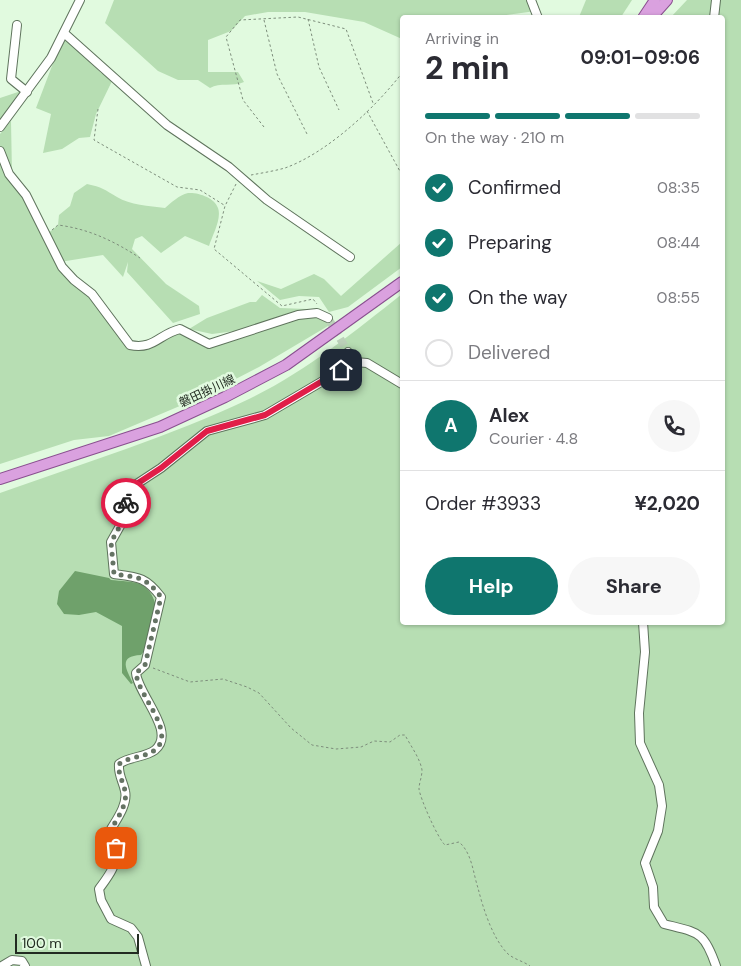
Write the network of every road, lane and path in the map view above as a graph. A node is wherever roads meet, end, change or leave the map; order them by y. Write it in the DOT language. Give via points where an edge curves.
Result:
graph roads {
  1 [pos="80,0"];
  2 [pos="531,0"];
  3 [pos="648,0"];
  4 [pos="656,0"];
  5 [pos="667,0"];
  6 [pos="716,0"];
  7 [pos="537,15"];
  8 [pos="640,15"];
  9 [pos="645,15"];
  10 [pos="654,15"];
  11 [pos="714,15"];
  12 [pos="308,18"];
  13 [pos="264,19"];
  14 [pos="17,25"];
  15 [pos="64,33"];
  16 [pos="400,75"];
  17 [pos="27,92"];
  18 [pos="374,104"];
  19 [pos="98,109"];
  20 [pos="339,110"];
  21 [pos="367,110"];
  22 [pos="0,127"];
  23 [pos="264,127"];
  24 [pos="308,136"];
  25 [pos="0,152"];
  26 [pos="400,170"];
  27 [pos="239,177"];
  28 [pos="225,206"];
  29 [pos="46,236"];
  30 [pos="350,257"];
  31 [pos="140,258"];
  32 [pos="400,283"];
  33 [pos="327,318"];
  34 [pos="348,352"];
  35 [pos="354,362"];
  36 [pos="400,383"];
  37 [pos="0,479"];
  38 [pos="643,625"];
  39 [pos="145,665"];
  40 [pos="2,966"];
  41 [pos="25,966"];
  42 [pos="146,966"];
  43 [pos="530,966"];
  44 [pos="716,966"];
  1 -- 15 [label="street"];
  2 -- 7 [label="street"];
  3 -- 8 [label="main road"];
  4 -- 9 [label="main road"];
  5 -- 10 [label="main road"];
  6 -- 11 [label="street"];
  12 -- 13 [label="path"];
  12 -- 18 [label="path" via="346,29"];
  12 -- 20 [label="path" via="319,67"];
  13 -- 23 [label="path" via="240,20 226,36 243,100"];
  13 -- 24 [label="path" via="277,74"];
  14 -- 17 [label="street" via="11,79"];
  15 -- 17 [label="street"];
  15 -- 27 [label="street" via="167,125"];
  16 -- 18 [label="path"];
  17 -- 22 [label="street"];
  18 -- 21 [label="path"];
  19 -- 28 [label="path" via="94,140 177,187 200,190"];
  21 -- 26 [label="path"];
  21 -- 27 [label="path" via="317,151 286,168"];
  25 -- 29 [label="street" via="9,174 26,195"];
  27 -- 28 [label="path"];
  27 -- 30 [label="street"];
  28 -- 33 [label="path" via="214,249 275,302 282,306 313,299"];
  29 -- 31 [label="path" via="58,226 81,228 118,243"];
  29 -- 33 [label="street" via="62,267 92,294 130,345 142,348 168,332 180,329 209,344 298,315 317,313"];
  32 -- 37 [label="main road, 磐田掛川線" via="286,365 225,397 160,426"];
  34 -- 35 [label="street"];
  35 -- 36 [label="street" via="367,363"];
  35 -- 39 [label="street" via="265,415 207,431 129,489 120,526 111,542 114,574 140,578 151,584 161,597"];
  38 -- 44 [label="street" via="645,652 639,713 640,742 659,785 662,806 658,831 645,864 653,887 654,907 664,924 690,930 700,936 710,948"];
  39 -- 42 [label="street" via="136,673 137,681 146,702 161,723 162,734 152,752 119,764 118,772 126,793 125,802 111,829 116,859 111,874 98,889 111,919 131,928 138,937"];
  39 -- 43 [label="path" via="190,682 223,679 247,687 259,693 312,746 336,749 361,747 374,740 390,742 405,735 422,770 420,797 430,814 435,834 445,845 461,844 471,860 478,890 501,945 507,954"];
  40 -- 41 [label="street" via="12,960 22,961"];
}
